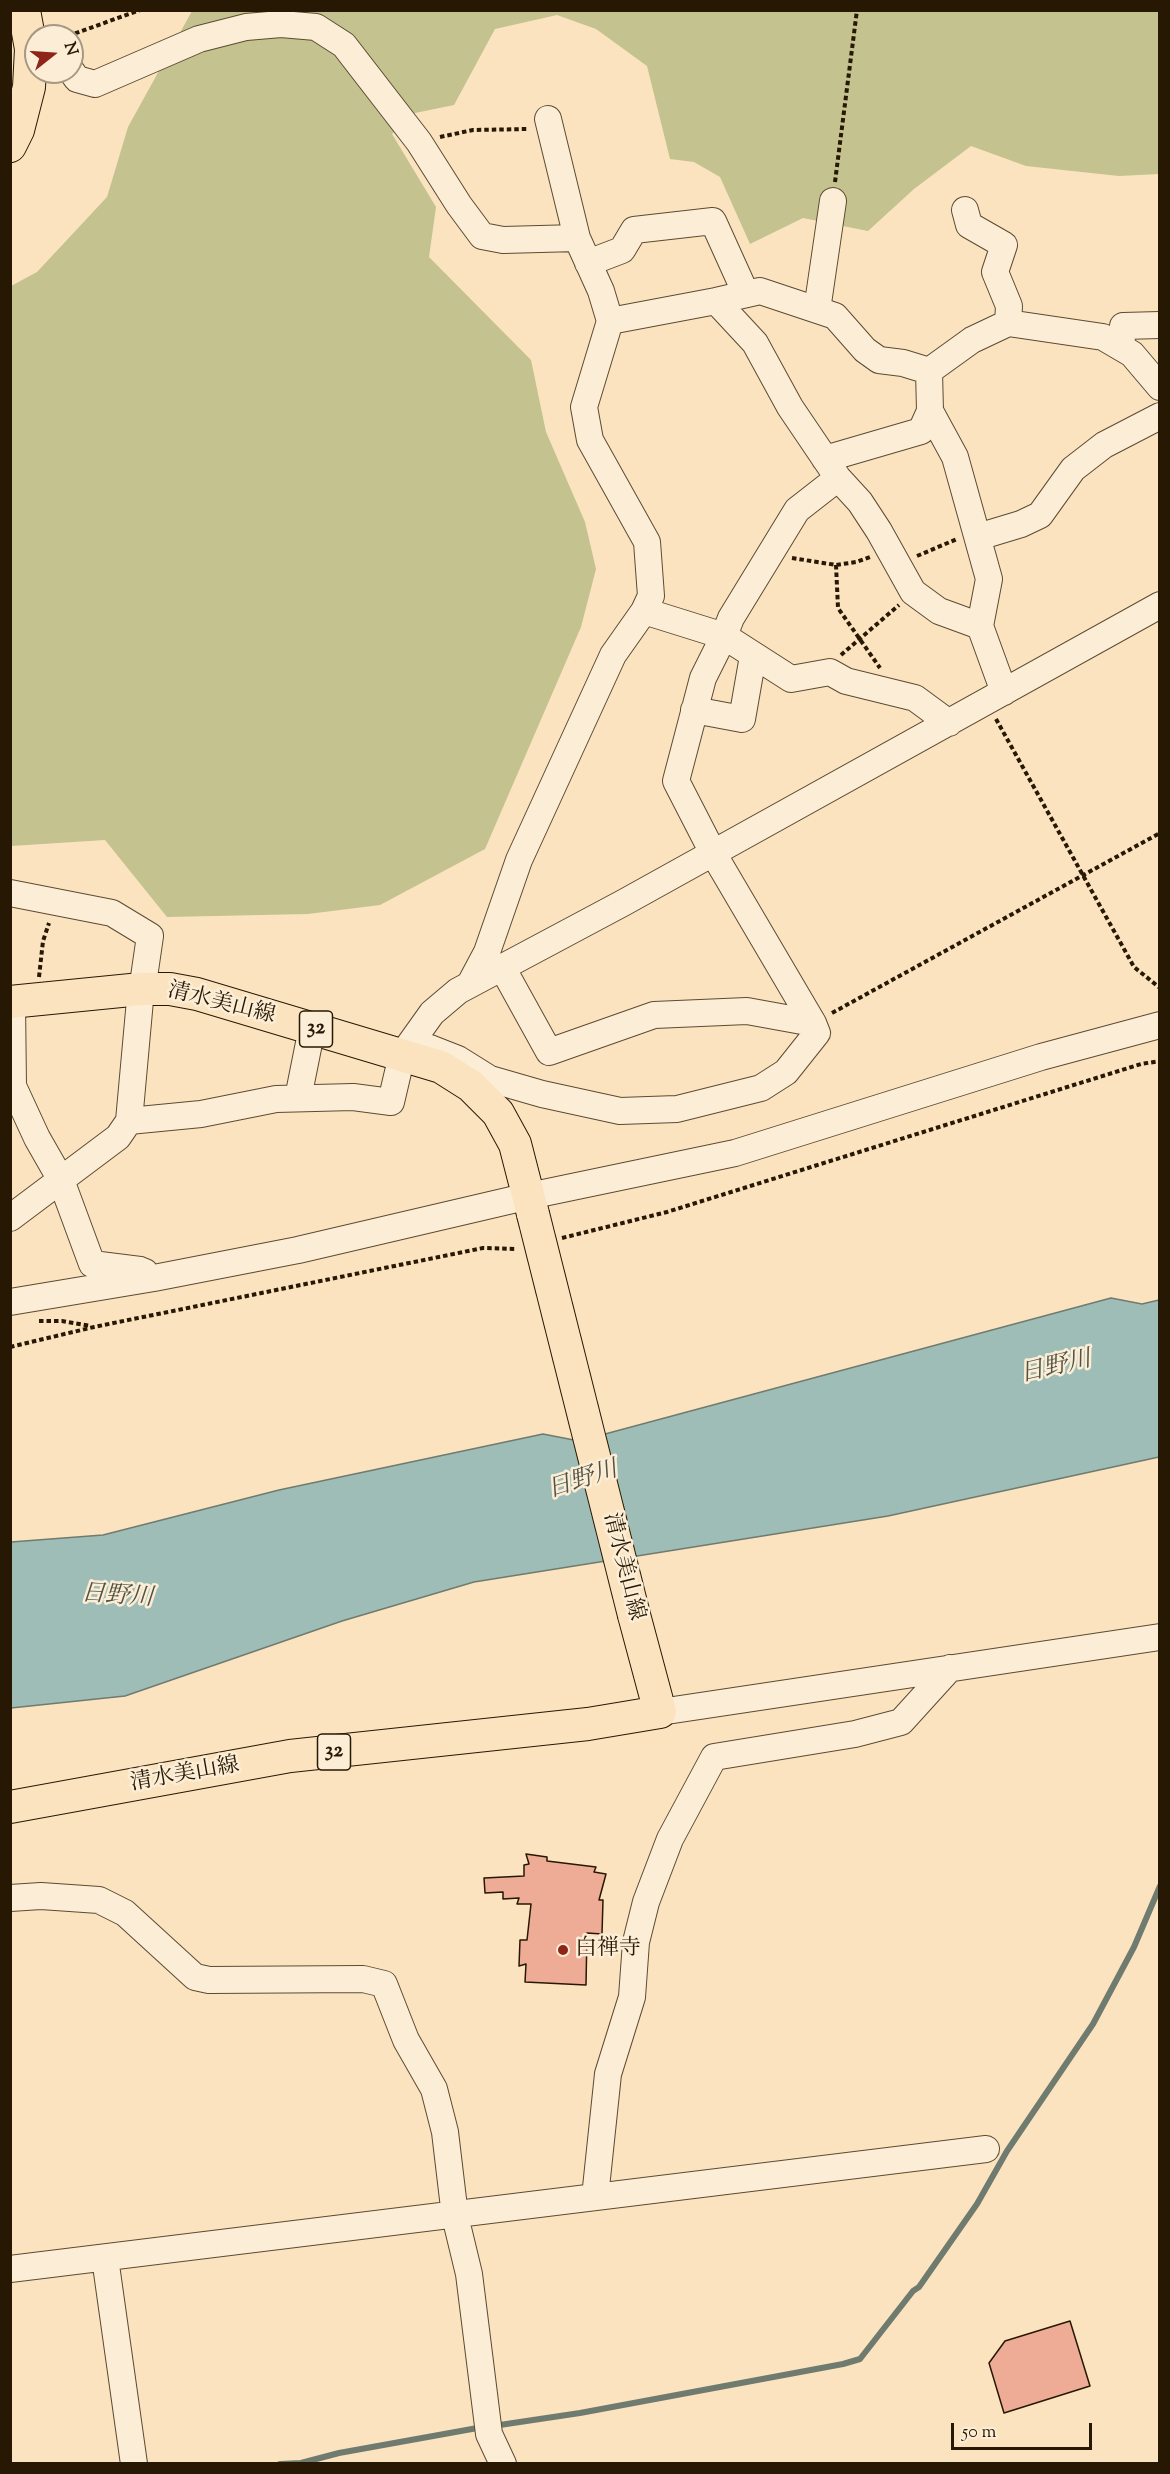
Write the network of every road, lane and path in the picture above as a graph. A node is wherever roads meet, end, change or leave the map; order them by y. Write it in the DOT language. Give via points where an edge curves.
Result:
graph roads {
  1 [pos="140,10"];
  2 [pos="857,10"];
  3 [pos="84,30"];
  4 [pos="84,81"];
  5 [pos="29,84"];
  6 [pos="549,124"];
  7 [pos="419,142"];
  8 [pos="10,146"];
  9 [pos="833,201"];
  10 [pos="965,210"];
  11 [pos="577,238"];
  12 [pos="588,263"];
  13 [pos="746,294"];
  14 [pos="716,301"];
  15 [pos="817,310"];
  16 [pos="610,321"];
  17 [pos="1008,323"];
  18 [pos="1160,325"];
  19 [pos="1121,347"];
  20 [pos="929,371"];
  21 [pos="1160,387"];
  22 [pos="930,411"];
  23 [pos="1160,416"];
  24 [pos="832,468"];
  25 [pos="978,537"];
  26 [pos="771,552"];
  27 [pos="894,557"];
  28 [pos="836,565"];
  29 [pos="913,592"];
  30 [pos="1160,605"];
  31 [pos="644,611"];
  32 [pos="980,626"];
  33 [pos="724,636"];
  34 [pos="860,639"];
  35 [pos="753,656"];
  36 [pos="830,672"];
  37 [pos="894,692"];
  38 [pos="996,697"];
  39 [pos="694,710"];
  40 [pos="949,723"];
  41 [pos="1160,833"];
  42 [pos="713,853"];
  43 [pos="1082,875"];
  44 [pos="10,893"];
  45 [pos="57,902"];
  46 [pos="502,967"];
  47 [pos="39,981"];
  48 [pos="470,984"];
  49 [pos="142,987"];
  50 [pos="1160,988"];
  51 [pos="11,1002"];
  52 [pos="813,1023"];
  53 [pos="1160,1025"];
  54 [pos="312,1028"];
  55 [pos="402,1055"];
  56 [pos="1160,1061"];
  57 [pos="12,1086"];
  58 [pos="298,1098"];
  59 [pos="129,1121"];
  60 [pos="61,1180"];
  61 [pos="531,1205"];
  62 [pos="10,1218"];
  63 [pos="551,1241"];
  64 [pos="528,1246"];
  65 [pos="154,1278"];
  66 [pos="10,1302"];
  67 [pos="31,1321"];
  68 [pos="94,1327"];
  69 [pos="10,1347"];
  70 [pos="1160,1637"];
  71 [pos="950,1668"];
  72 [pos="660,1712"];
  73 [pos="10,1807"];
  74 [pos="10,1898"];
  75 [pos="986,2149"];
  76 [pos="595,2198"];
  77 [pos="455,2216"];
  78 [pos="105,2258"];
  79 [pos="10,2269"];
  80 [pos="134,2463"];
  81 [pos="503,2463"];
  1 -- 3 [label="path"];
  2 -- 9 [label="path"];
  4 -- 7 [label="street" via="95,84 199,39 246,27 316,27 344,45"];
  5 -- 8 [label="main road"];
  6 -- 7 [label="path" via="473,130"];
  6 -- 11 [label="street"];
  7 -- 11 [label="street" via="482,236 503,240"];
  9 -- 15 [label="street"];
  10 -- 17 [label="street" via="969,225 1004,245 995,272 1009,306"];
  11 -- 12 [label="street"];
  12 -- 13 [label="street" via="622,250 634,231 713,221"];
  12 -- 16 [label="street"];
  13 -- 14 [label="street"];
  13 -- 15 [label="street" via="760,291"];
  14 -- 16 [label="street"];
  14 -- 24 [label="street" via="754,344 790,407"];
  15 -- 20 [label="street" via="835,316 879,360"];
  16 -- 31 [label="street" via="584,407 590,440 647,542 651,596"];
  17 -- 19 [label="street" via="1103,337"];
  17 -- 20 [label="street" via="972,340"];
  18 -- 19 [label="street" via="1123,326"];
  19 -- 21 [label="street"];
  20 -- 22 [label="street"];
  22 -- 24 [label="street" via="921,431"];
  22 -- 25 [label="street" via="955,457"];
  23 -- 25 [label="street" via="1104,444 1073,469 1040,515"];
  24 -- 26 [label="street" via="797,510"];
  24 -- 27 [label="street" via="860,502"];
  25 -- 27 [label="path" via="963,537 922,553"];
  25 -- 32 [label="street" via="989,579"];
  26 -- 28 [label="path"];
  26 -- 33 [label="street"];
  27 -- 28 [label="path"];
  27 -- 29 [label="street"];
  28 -- 34 [label="path" via="838,608"];
  29 -- 32 [label="street" via="939,611"];
  29 -- 34 [label="path"];
  30 -- 38 [label="street"];
  31 -- 33 [label="street"];
  31 -- 48 [label="street" via="613,654 519,861 487,952"];
  32 -- 38 [label="street"];
  33 -- 35 [label="street"];
  33 -- 39 [label="street" via="703,678"];
  34 -- 36 [label="path" via="831,664"];
  34 -- 37 [label="path"];
  35 -- 36 [label="street" via="791,679"];
  35 -- 39 [label="street" via="742,719"];
  36 -- 37 [label="street" via="846,681"];
  37 -- 40 [label="street" via="915,698"];
  38 -- 40 [label="street"];
  38 -- 43 [label="path"];
  39 -- 42 [label="street" via="676,781"];
  40 -- 42 [label="street"];
  41 -- 43 [label="path"];
  42 -- 46 [label="street"];
  42 -- 52 [label="street"];
  43 -- 50 [label="path" via="1134,967"];
  43 -- 52 [label="path"];
  44 -- 45 [label="street"];
  45 -- 47 [label="path" via="43,941"];
  45 -- 49 [label="street" via="112,913 150,936"];
  46 -- 48 [label="street"];
  46 -- 52 [label="street" via="549,1052 654,1016 747,1011"];
  48 -- 55 [label="street" via="432,1013"];
  49 -- 51 [label="main road, 清水美山線 / 32"];
  49 -- 54 [label="main road, 清水美山線 / 32" via="197,994"];
  49 -- 59 [label="street"];
  51 -- 57 [label="street"];
  52 -- 55 [label="street" via="817,1033 786,1072 761,1088 677,1109 620,1111 490,1078 430,1048"];
  53 -- 61 [label="street" via="1041,1057 735,1153"];
  54 -- 55 [label="main road, 清水美山線 / 32"];
  54 -- 58 [label="street"];
  55 -- 58 [label="street" via="391,1102 353,1097"];
  55 -- 61 [label="main road, 清水美山線 / 32" via="441,1067 471,1086 498,1113 515,1144"];
  56 -- 63 [label="path" via="667,1212"];
  57 -- 60 [label="street"];
  58 -- 59 [label="street"];
  59 -- 60 [label="street" via="118,1137"];
  60 -- 62 [label="street"];
  60 -- 65 [label="street" via="92,1264 140,1270"];
  61 -- 65 [label="street"];
  61 -- 72 [label="main road, 清水美山線 / 32, bridge"];
  64 -- 68 [label="path" via="483,1248"];
  65 -- 66 [label="street"];
  67 -- 68 [label="path"];
  68 -- 69 [label="path"];
  70 -- 71 [label="street"];
  71 -- 72 [label="street"];
  71 -- 76 [label="street" via="900,1722 855,1734 714,1756 670,1839 646,1902 636,1942 632,1997 608,2074"];
  72 -- 73 [label="main road, 清水美山線 / 32" via="588,1724 290,1756"];
  74 -- 77 [label="street" via="99,1900 125,1913 195,1977 363,1979 384,1984 406,2040 434,2088 445,2132"];
  75 -- 76 [label="street"];
  76 -- 77 [label="street"];
  77 -- 78 [label="street"];
  77 -- 81 [label="street" via="469,2274 489,2434"];
  78 -- 79 [label="street"];
  78 -- 80 [label="street"];
}
